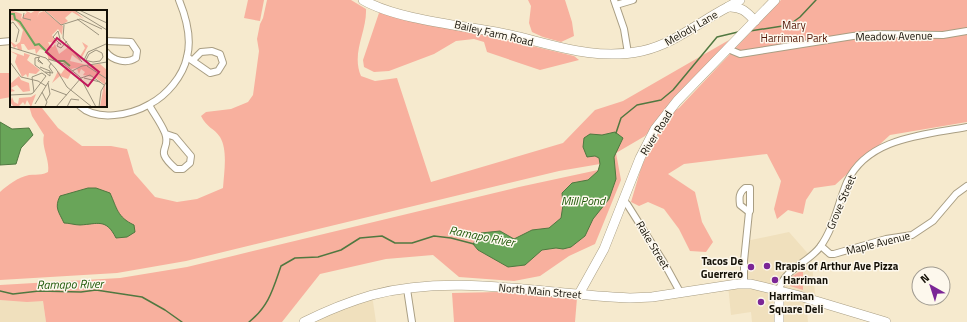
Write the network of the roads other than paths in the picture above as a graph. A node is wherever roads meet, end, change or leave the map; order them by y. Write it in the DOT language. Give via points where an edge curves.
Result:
graph roads {
  1 [pos="179,0"];
  2 [pos="363,0"];
  3 [pos="633,0"];
  4 [pos="740,0"];
  5 [pos="775,0"];
  6 [pos="615,2"];
  7 [pos="728,7"];
  8 [pos="755,21"];
  9 [pos="967,31"];
  10 [pos="107,41"];
  11 [pos="731,47"];
  12 [pos="107,53"];
  13 [pos="628,53"];
  14 [pos="190,58"];
  15 [pos="149,105"];
  16 [pos="82,107"];
  17 [pos="967,127"];
  18 [pos="166,134"];
  19 [pos="967,186"];
  20 [pos="623,202"];
  21 [pos="749,212"];
  22 [pos="820,246"];
  23 [pos="744,283"];
  24 [pos="407,289"];
  25 [pos="780,290"];
  26 [pos="680,292"];
  27 [pos="579,294"];
  28 [pos="324,312"];
  29 [pos="304,322"];
  30 [pos="316,322"];
  31 [pos="412,322"];
  32 [pos="779,322"];
  33 [pos="886,322"];
  1 -- 14 [label="street" via="188,33"];
  2 -- 13 [label="street, Bailey Farm Road" via="402,14 505,34 555,48 600,54"];
  3 -- 6 [label="street"];
  4 -- 7 [label="street"];
  5 -- 8 [label="street, River Road"];
  6 -- 13 [label="street"];
  7 -- 8 [label="street, Melody Lane" via="742,9"];
  7 -- 13 [label="street, Melody Lane" via="661,45"];
  8 -- 11 [label="street, River Road"];
  9 -- 11 [label="street, Meadow Avenue" via="943,35 853,36 740,54"];
  10 -- 12 [label="street" via="131,42 137,51 136,58 130,62 123,62"];
  11 -- 20 [label="street, River Road" via="677,101 655,129 640,158"];
  14 -- 14 [label="street" via="210,73 218,71 223,63 220,54 212,51 201,52"];
  14 -- 15 [label="street" via="174,83"];
  15 -- 16 [label="street" via="120,114 105,115 92,114"];
  15 -- 18 [label="street"];
  17 -- 22 [label="street, Grove Street" via="900,140 880,148 864,160 848,181"];
  18 -- 18 [label="street" via="163,154 176,170 183,169 190,163 191,156 175,137"];
  19 -- 22 [label="street, Maple Avenue" via="956,194 933,221 912,235 886,239 834,254"];
  20 -- 26 [label="street, Rake Street" via="627,204"];
  20 -- 27 [label="street, River Road" via="604,249"];
  21 -- 23 [label="street"];
  22 -- 25 [label="street, Grove Street" via="811,257 787,274"];
  23 -- 25 [label="street, North Main Street"];
  23 -- 26 [label="street, North Main Street"];
  24 -- 27 [label="street, North Main Street" via="451,285"];
  24 -- 28 [label="street, North Main Street" via="372,295"];
  24 -- 31 [label="street"];
  25 -- 32 [label="street"];
  25 -- 33 [label="street, North Main Street"];
  26 -- 27 [label="street, North Main Street" via="630,298"];
  28 -- 29 [label="street, North Main Street"];
  28 -- 30 [label="street"];
}
